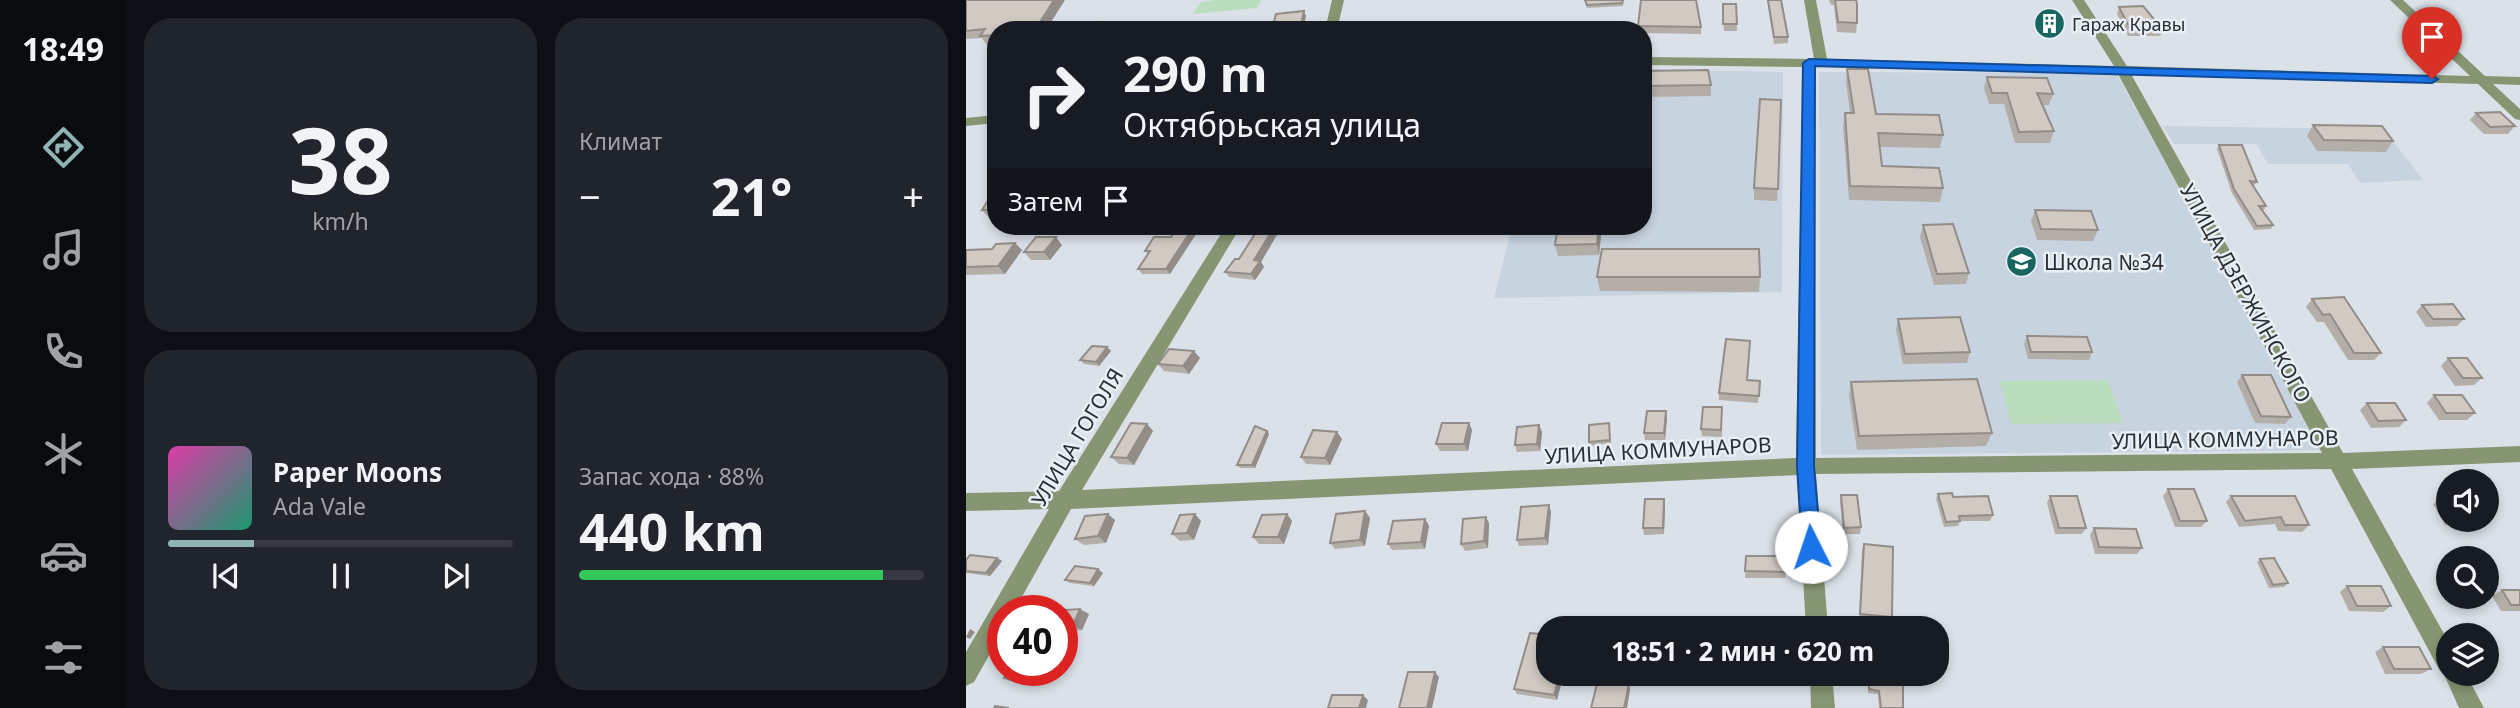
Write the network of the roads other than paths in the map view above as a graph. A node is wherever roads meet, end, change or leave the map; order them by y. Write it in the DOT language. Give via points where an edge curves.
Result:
graph roads {
  1 [pos="1338,0"];
  2 [pos="1810,0"];
  3 [pos="2078,0"];
  4 [pos="2396,0"];
  5 [pos="1333,21"];
  6 [pos="1652,61"];
  7 [pos="1815,63"];
  8 [pos="2122,69"];
  9 [pos="2482,81"];
  10 [pos="2520,81"];
  11 [pos="2520,116"];
  12 [pos="987,120"];
  13 [pos="966,122"];
  14 [pos="1227,235"];
  15 [pos="2520,454"];
  16 [pos="2339,461"];
  17 [pos="1806,466"];
  18 [pos="1065,500"];
  19 [pos="966,502"];
  20 [pos="1816,616"];
  21 [pos="2436,641"];
  22 [pos="966,674"];
  23 [pos="1822,686"];
  24 [pos="2460,686"];
  25 [pos="1823,708"];
  26 [pos="2472,708"];
  1 -- 5 [label="street"];
  2 -- 7 [label="street"];
  3 -- 8 [label="street, УЛИЦА ДЗЕРЖИНСКОГО"];
  4 -- 9 [label="street"];
  6 -- 7 [label="street"];
  7 -- 8 [label="street"];
  7 -- 17 [label="street"];
  8 -- 9 [label="street"];
  8 -- 16 [label="street, УЛИЦА ДЗЕРЖИНСКОГО"];
  9 -- 10 [label="street"];
  9 -- 11 [label="street"];
  12 -- 13 [label="street"];
  14 -- 18 [label="street, УЛИЦА ГОГОЛЯ"];
  15 -- 16 [label="street, УЛИЦА КОММУНАРОВ"];
  16 -- 17 [label="street, УЛИЦА КОММУНАРОВ"];
  16 -- 21 [label="street, УЛИЦА ДЗЕРЖИНСКОГО"];
  17 -- 18 [label="street, УЛИЦА КОММУНАРОВ"];
  17 -- 20 [label="street"];
  18 -- 19 [label="street, УЛИЦА КОММУНАРОВ"];
  18 -- 22 [label="street, УЛИЦА ГОГОЛЯ"];
  23 -- 25 [label="street"];
  24 -- 26 [label="street"];
}
